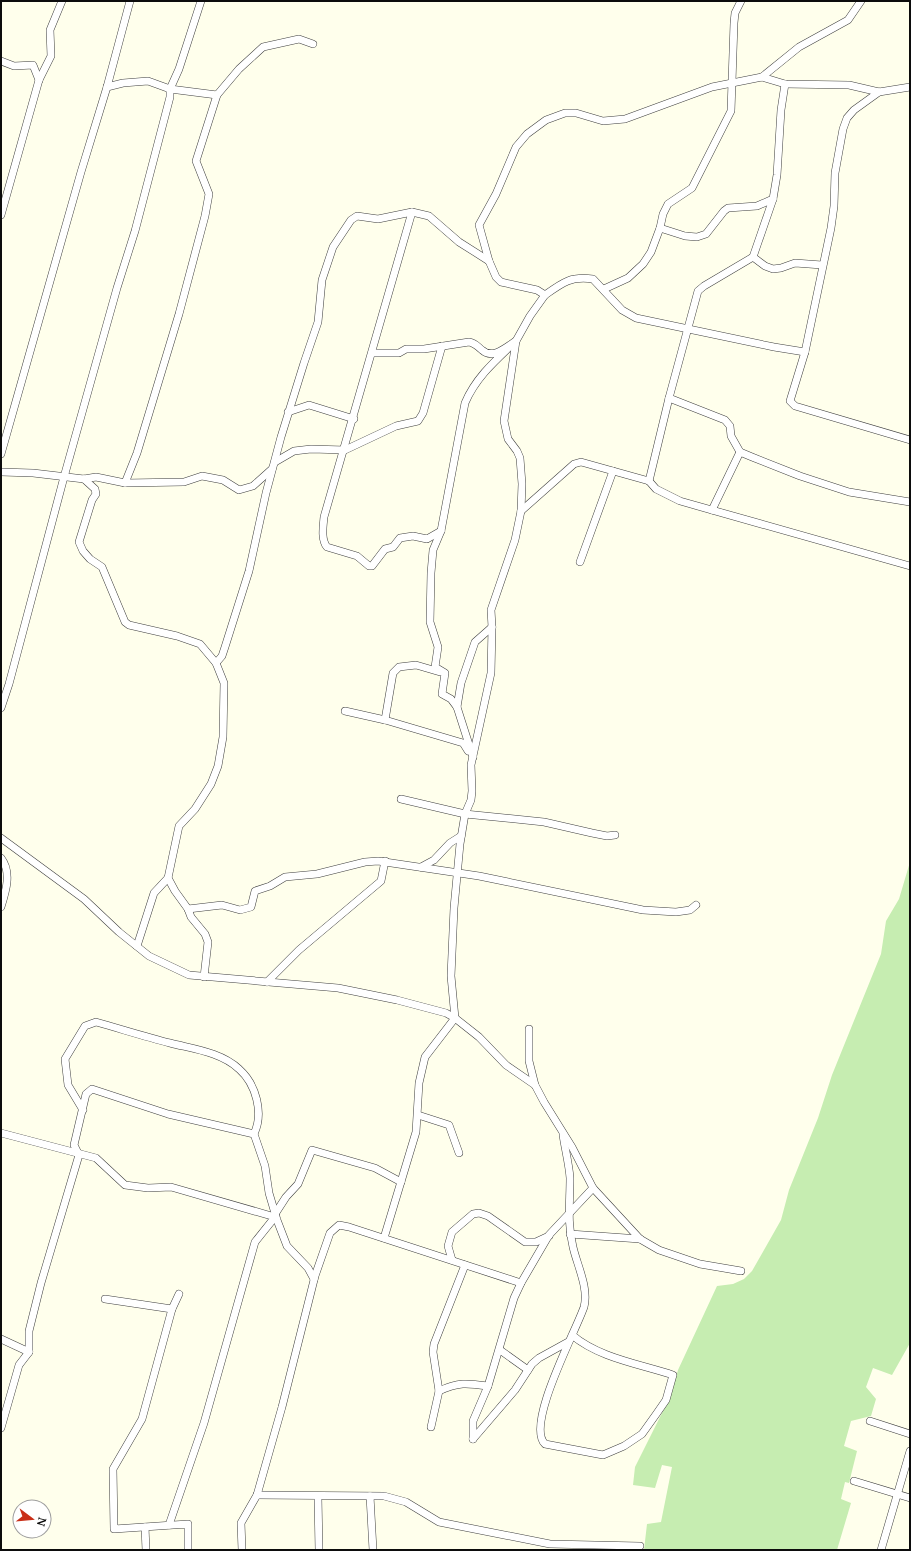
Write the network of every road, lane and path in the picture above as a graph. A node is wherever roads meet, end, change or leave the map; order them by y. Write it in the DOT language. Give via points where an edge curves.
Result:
graph roads {
  1 [pos="62,1"];
  2 [pos="130,1"];
  3 [pos="201,1"];
  4 [pos="741,1"];
  5 [pos="861,1"];
  6 [pos="313,44"];
  7 [pos="1,61"];
  8 [pos="762,77"];
  9 [pos="38,80"];
  10 [pos="732,83"];
  11 [pos="785,84"];
  12 [pos="108,87"];
  13 [pos="910,87"];
  14 [pos="170,89"];
  15 [pos="879,92"];
  16 [pos="217,95"];
  17 [pos="772,199"];
  18 [pos="412,212"];
  19 [pos="1,215"];
  20 [pos="660,228"];
  21 [pos="753,257"];
  22 [pos="489,261"];
  23 [pos="822,264"];
  24 [pos="604,289"];
  25 [pos="545,295"];
  26 [pos="688,328"];
  27 [pos="516,341"];
  28 [pos="442,346"];
  29 [pos="805,352"];
  30 [pos="373,353"];
  31 [pos="668,398"];
  32 [pos="288,412"];
  33 [pos="354,419"];
  34 [pos="910,440"];
  35 [pos="345,450"];
  36 [pos="740,452"];
  37 [pos="1,454"];
  38 [pos="274,465"];
  39 [pos="613,471"];
  40 [pos="1,472"];
  41 [pos="64,477"];
  42 [pos="84,479"];
  43 [pos="649,481"];
  44 [pos="125,483"];
  45 [pos="910,502"];
  46 [pos="712,510"];
  47 [pos="521,511"];
  48 [pos="441,531"];
  49 [pos="580,562"];
  50 [pos="910,566"];
  51 [pos="492,628"];
  52 [pos="216,662"];
  53 [pos="444,673"];
  54 [pos="458,707"];
  55 [pos="1,708"];
  56 [pos="345,711"];
  57 [pos="385,720"];
  58 [pos="473,757"];
  59 [pos="401,799"];
  60 [pos="465,814"];
  61 [pos="615,835"];
  62 [pos="461,836"];
  63 [pos="1,838"];
  64 [pos="1,858"];
  65 [pos="385,861"];
  66 [pos="421,868"];
  67 [pos="458,872"];
  68 [pos="168,878"];
  69 [pos="696,905"];
  70 [pos="1,907"];
  71 [pos="188,909"];
  72 [pos="137,946"];
  73 [pos="204,978"];
  74 [pos="267,982"];
  75 [pos="455,1018"];
  76 [pos="529,1029"];
  77 [pos="535,1085"];
  78 [pos="83,1110"];
  79 [pos="418,1115"];
  80 [pos="563,1132"];
  81 [pos="1,1133"];
  82 [pos="254,1134"];
  83 [pos="459,1153"];
  84 [pos="79,1155"];
  85 [pos="401,1182"];
  86 [pos="593,1188"];
  87 [pos="275,1214"];
  88 [pos="568,1216"];
  89 [pos="570,1234"];
  90 [pos="549,1236"];
  91 [pos="384,1238"];
  92 [pos="640,1238"];
  93 [pos="452,1260"];
  94 [pos="466,1265"];
  95 [pos="741,1271"];
  96 [pos="314,1280"];
  97 [pos="521,1282"];
  98 [pos="179,1294"];
  99 [pos="105,1299"];
  100 [pos="172,1309"];
  101 [pos="572,1335"];
  102 [pos="1,1339"];
  103 [pos="568,1342"];
  104 [pos="500,1350"];
  105 [pos="29,1352"];
  106 [pos="528,1370"];
  107 [pos="488,1386"];
  108 [pos="439,1391"];
  109 [pos="870,1421"];
  110 [pos="431,1427"];
  111 [pos="1,1428"];
  112 [pos="910,1434"];
  113 [pos="910,1451"];
  114 [pos="854,1481"];
  115 [pos="897,1494"];
  116 [pos="257,1495"];
  117 [pos="370,1496"];
  118 [pos="318,1497"];
  119 [pos="910,1498"];
  120 [pos="170,1525"];
  121 [pos="145,1527"];
  122 [pos="640,1546"];
  123 [pos="550,1547"];
  124 [pos="146,1550"];
  125 [pos="188,1550"];
  126 [pos="242,1550"];
  127 [pos="319,1550"];
  128 [pos="373,1550"];
  129 [pos="881,1550"];
  1 -- 9 [label="street" via="50,30 51,56"];
  2 -- 12 [label="street"];
  3 -- 14 [label="street"];
  4 -- 10 [label="street" via="735,13"];
  5 -- 8 [label="street" via="848,20 799,47"];
  6 -- 16 [label="street" via="299,39 263,47 239,69"];
  7 -- 9 [label="street" via="14,66 33,65"];
  8 -- 10 [label="street"];
  8 -- 11 [label="street"];
  9 -- 19 [label="street"];
  10 -- 20 [label="street" via="731,111 696,182 692,188 668,204"];
  10 -- 22 [label="street" via="683,96 625,119 603,121 565,112 546,120 516,147 496,194 479,225"];
  11 -- 15 [label="street" via="849,85"];
  11 -- 17 [label="street" via="778,175"];
  12 -- 14 [label="street" via="148,81"];
  12 -- 37 [label="street" via="81,172"];
  13 -- 15 [label="street"];
  14 -- 16 [label="street"];
  14 -- 41 [label="street" via="135,231"];
  15 -- 23 [label="street" via="854,110 847,118 843,129 835,173 834,206"];
  16 -- 44 [label="street" via="196,161 209,194 202,230 137,453"];
  17 -- 20 [label="street" via="757,206 728,208 706,234 697,237"];
  17 -- 21 [label="street"];
  18 -- 22 [label="street" via="429,216 459,242"];
  18 -- 30 [label="street"];
  18 -- 32 [label="street" via="378,219 357,216 351,220 333,247 322,280 318,322"];
  20 -- 24 [label="street" via="651,252 643,264 628,278"];
  21 -- 23 [label="street" via="773,269 795,263"];
  21 -- 26 [label="street" via="698,291"];
  22 -- 25 [label="street" via="501,282 537,290"];
  23 -- 29 [label="street"];
  24 -- 25 [label="street" via="593,279 578,277 564,282"];
  24 -- 26 [label="street" via="622,310 636,318"];
  25 -- 27 [label="street"];
  26 -- 29 [label="street"];
  26 -- 31 [label="street"];
  27 -- 28 [label="street" via="494,354 486,354 474,343 469,342"];
  27 -- 47 [label="street" via="504,421 508,439 520,458"];
  27 -- 48 [label="street" via="483,373 465,402"];
  28 -- 30 [label="street" via="406,349 399,353"];
  28 -- 35 [label="street" via="422,418 396,426"];
  29 -- 34 [label="street" via="791,404"];
  30 -- 33 [label="street"];
  31 -- 36 [label="street" via="724,420 730,426 731,436"];
  31 -- 43 [label="street"];
  32 -- 33 [label="street" via="309,405"];
  32 -- 38 [label="street"];
  33 -- 35 [label="street"];
  35 -- 38 [label="street" via="294,451"];
  35 -- 48 [label="street" via="324,517 324,544 327,547 357,556 366,565 372,566 385,549 393,547 400,538 413,536 427,539"];
  36 -- 45 [label="street" via="849,492"];
  36 -- 46 [label="street"];
  38 -- 44 [label="street" via="253,486 239,490 223,480 202,476 184,482"];
  38 -- 52 [label="street" via="249,571 222,656"];
  39 -- 43 [label="street"];
  39 -- 47 [label="street" via="578,462"];
  39 -- 49 [label="street"];
  40 -- 41 [label="street"];
  41 -- 42 [label="street"];
  41 -- 55 [label="street"];
  42 -- 44 [label="street" via="96,477"];
  42 -- 52 [label="street" via="95,489 96,494 79,542 90,559 102,567 125,622 200,644"];
  43 -- 46 [label="street" via="668,496"];
  46 -- 50 [label="street"];
  47 -- 51 [label="street" via="515,540 491,610"];
  48 -- 53 [label="street" via="433,550 430,573 430,622 438,647 435,667"];
  51 -- 54 [label="street" via="475,642 461,683"];
  51 -- 58 [label="street" via="491,673"];
  52 -- 68 [label="street" via="224,683 223,737 218,766 195,809 179,826"];
  53 -- 54 [label="street" via="442,694"];
  53 -- 57 [label="street" via="416,665 399,667 393,673"];
  54 -- 58 [label="street"];
  56 -- 57 [label="street"];
  57 -- 58 [label="street" via="463,743"];
  58 -- 60 [label="street" via="472,791"];
  59 -- 60 [label="street"];
  60 -- 61 [label="street" via="544,822 607,836"];
  60 -- 62 [label="street"];
  62 -- 66 [label="street"];
  62 -- 67 [label="street"];
  63 -- 72 [label="street" via="84,899"];
  64 -- 70 [label="street" via="5,863 7,877"];
  65 -- 66 [label="street"];
  65 -- 71 [label="street" via="365,862 317,874 285,877 255,891 251,907 240,910 222,905"];
  65 -- 74 [label="street" via="381,881 299,950"];
  66 -- 67 [label="street"];
  67 -- 69 [label="street" via="643,910 676,912 690,910"];
  67 -- 75 [label="street" via="451,976"];
  68 -- 71 [label="street"];
  68 -- 72 [label="street" via="154,893"];
  71 -- 73 [label="street" via="208,942"];
  72 -- 73 [label="street" via="167,966"];
  73 -- 74 [label="street"];
  74 -- 75 [label="street" via="365,993"];
  75 -- 77 [label="street" via="479,1036 506,1065"];
  75 -- 79 [label="street" via="424,1057 419,1083"];
  76 -- 77 [label="street" via="529,1061"];
  77 -- 80 [label="street"];
  78 -- 82 [label="street" via="86,1094 92,1090 168,1114"];
  78 -- 82 [label="street" via="68,1085 66,1059 84,1026 96,1022 205,1052 240,1069 255,1093 259,1115"];
  78 -- 84 [label="street" via="74,1145"];
  79 -- 83 [label="street" via="449,1125"];
  79 -- 85 [label="street" via="416,1132"];
  80 -- 86 [label="street"];
  80 -- 88 [label="street" via="570,1177"];
  81 -- 84 [label="street"];
  82 -- 87 [label="street" via="265,1166"];
  84 -- 105 [label="street" via="41,1283 29,1331"];
  84 -- 120 [label="street" via="96,1158 125,1185 171,1187 275,1217 255,1242 204,1423"];
  85 -- 87 [label="street" via="375,1168 312,1150 298,1184"];
  85 -- 91 [label="street"];
  86 -- 88 [label="street"];
  86 -- 92 [label="street"];
  87 -- 96 [label="street" via="286,1246 308,1268"];
  88 -- 89 [label="street"];
  88 -- 90 [label="street"];
  89 -- 92 [label="street"];
  89 -- 101 [label="street" via="586,1297"];
  90 -- 93 [label="street" via="536,1242 525,1242 488,1216 473,1214 452,1232 448,1246"];
  90 -- 97 [label="street"];
  91 -- 93 [label="street"];
  91 -- 96 [label="street" via="339,1225 330,1233"];
  92 -- 95 [label="street" via="659,1250 700,1264"];
  93 -- 94 [label="street"];
  94 -- 97 [label="street"];
  94 -- 108 [label="street" via="434,1344"];
  96 -- 116 [label="street"];
  97 -- 104 [label="street"];
  98 -- 100 [label="street"];
  99 -- 100 [label="street"];
  100 -- 121 [label="street" via="142,1419 113,1470 114,1529"];
  101 -- 103 [label="street"];
  101 -- 103 [label="street" via="587,1346 673,1376 666,1400 642,1434 624,1446 603,1455 545,1444 541,1438 541,1415"];
  102 -- 105 [label="street"];
  103 -- 106 [label="street" via="539,1358"];
  104 -- 106 [label="street"];
  104 -- 107 [label="street"];
  105 -- 111 [label="street" via="19,1365"];
  106 -- 107 [label="street" via="516,1390 473,1439 473,1421"];
  107 -- 108 [label="street" via="454,1384"];
  108 -- 110 [label="street"];
  109 -- 112 [label="street"];
  113 -- 115 [label="street"];
  114 -- 115 [label="street"];
  115 -- 119 [label="street"];
  115 -- 129 [label="street"];
  116 -- 118 [label="street"];
  116 -- 126 [label="street" via="240,1523"];
  117 -- 118 [label="street"];
  117 -- 123 [label="street" via="384,1496 406,1502 438,1522"];
  117 -- 128 [label="street"];
  118 -- 127 [label="street"];
  120 -- 121 [label="street"];
  120 -- 125 [label="street" via="188,1524"];
  121 -- 124 [label="street"];
  122 -- 123 [label="street"];
}
